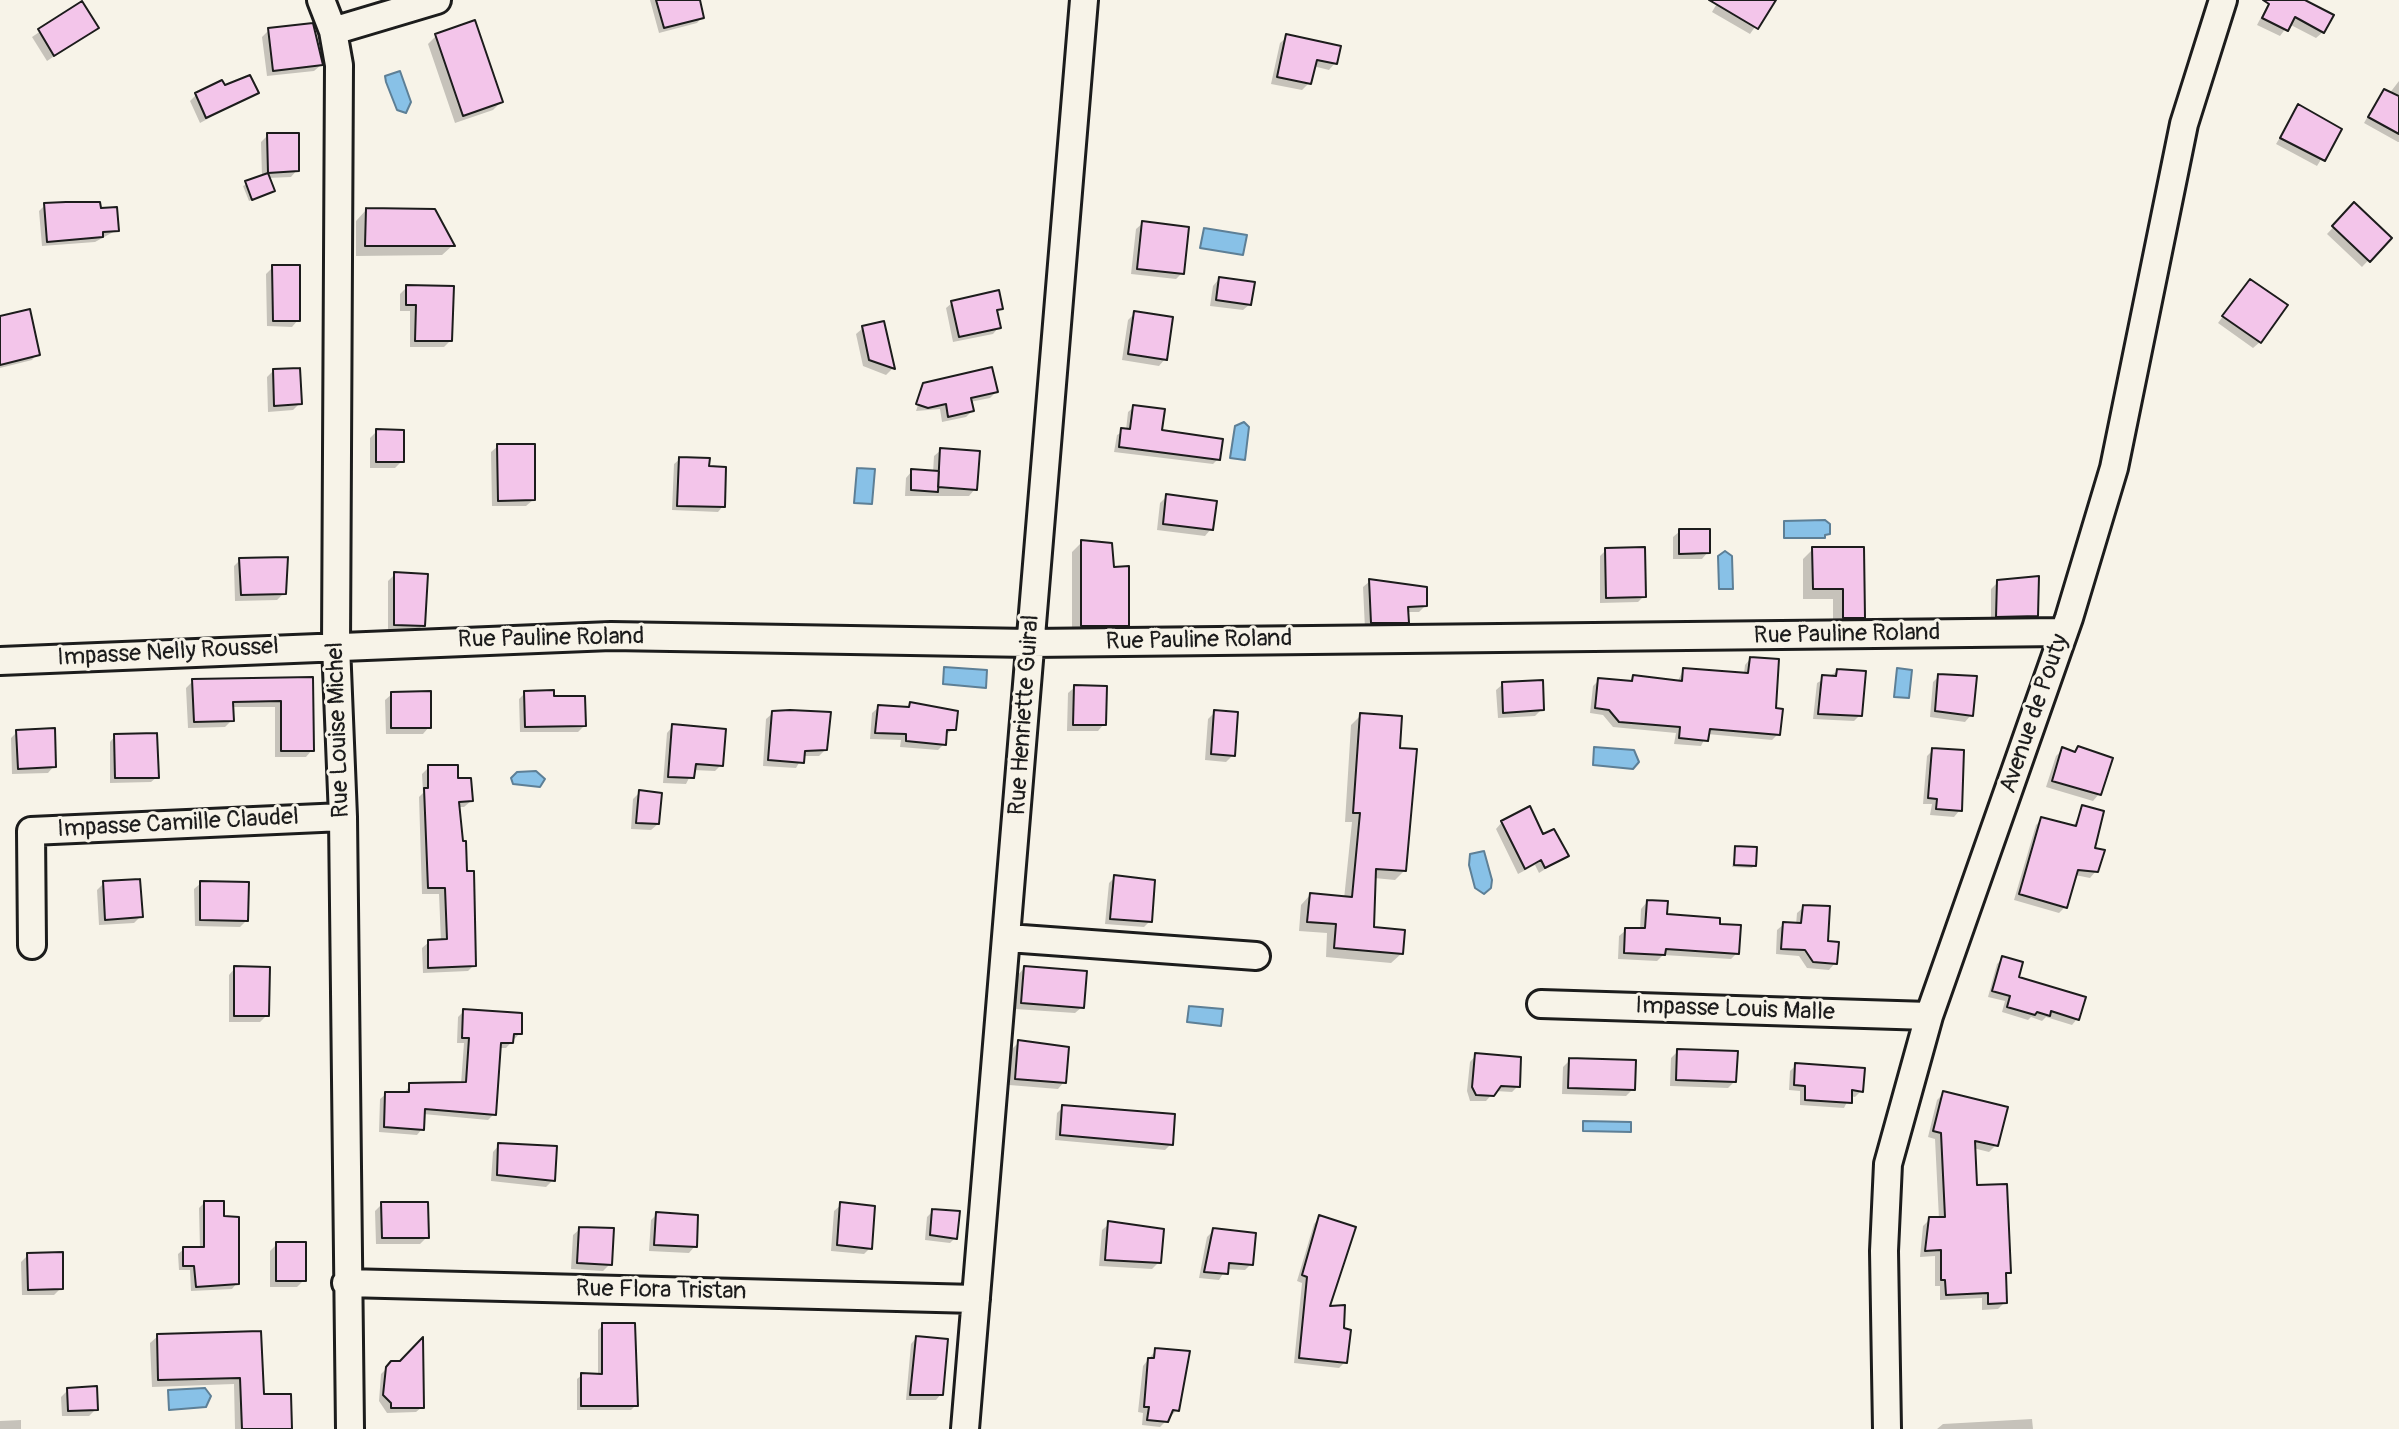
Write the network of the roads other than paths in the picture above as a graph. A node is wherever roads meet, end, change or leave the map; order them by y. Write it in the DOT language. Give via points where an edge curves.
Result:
graph roads {
  1 [pos="321,0"];
  2 [pos="437,0"];
  3 [pos="1084,0"];
  4 [pos="2223,0"];
  5 [pos="333,31"];
  6 [pos="2063,632"];
  7 [pos="1030,643"];
  8 [pos="336,645"];
  9 [pos="0,661"];
  10 [pos="343,817"];
  11 [pos="1008,938"];
  12 [pos="32,945"];
  13 [pos="1256,956"];
  14 [pos="1541,1004"];
  15 [pos="1929,1016"];
  16 [pos="346,1283"];
  17 [pos="976,1299"];
  18 [pos="350,1429"];
  19 [pos="965,1429"];
  20 [pos="1887,1429"];
  1 -- 5 [label="street, Rue Louise Michel"];
  2 -- 5 [label="street"];
  3 -- 7 [label="street, Rue Henriette Guiral"];
  4 -- 6 [label="street, Avenue de Pouty" via="2184,124 2114,468"];
  5 -- 8 [label="street, Rue Louise Michel" via="339,65"];
  6 -- 7 [label="street, Rue Pauline Roland"];
  6 -- 15 [label="street, Avenue de Pouty"];
  7 -- 8 [label="street, Rue Pauline Roland" via="611,636"];
  7 -- 11 [label="street, Rue Henriette Guiral"];
  8 -- 9 [label="street, Impasse Nelly Roussel"];
  8 -- 10 [label="street, Rue Louise Michel"];
  10 -- 12 [label="street, Impasse Camille Claudel" via="31,831"];
  10 -- 16 [label="street, Rue Louise Michel"];
  11 -- 13 [label="street"];
  11 -- 17 [label="street, Rue Henriette Guiral"];
  14 -- 15 [label="street, Impasse Louis Malle"];
  15 -- 20 [label="street, Avenue de Pouty" via="1888,1164"];
  16 -- 17 [label="street, Rue Flora Tristan"];
  16 -- 18 [label="street, Rue Louise Michel"];
  17 -- 19 [label="street, Rue Henriette Guiral"];
}
